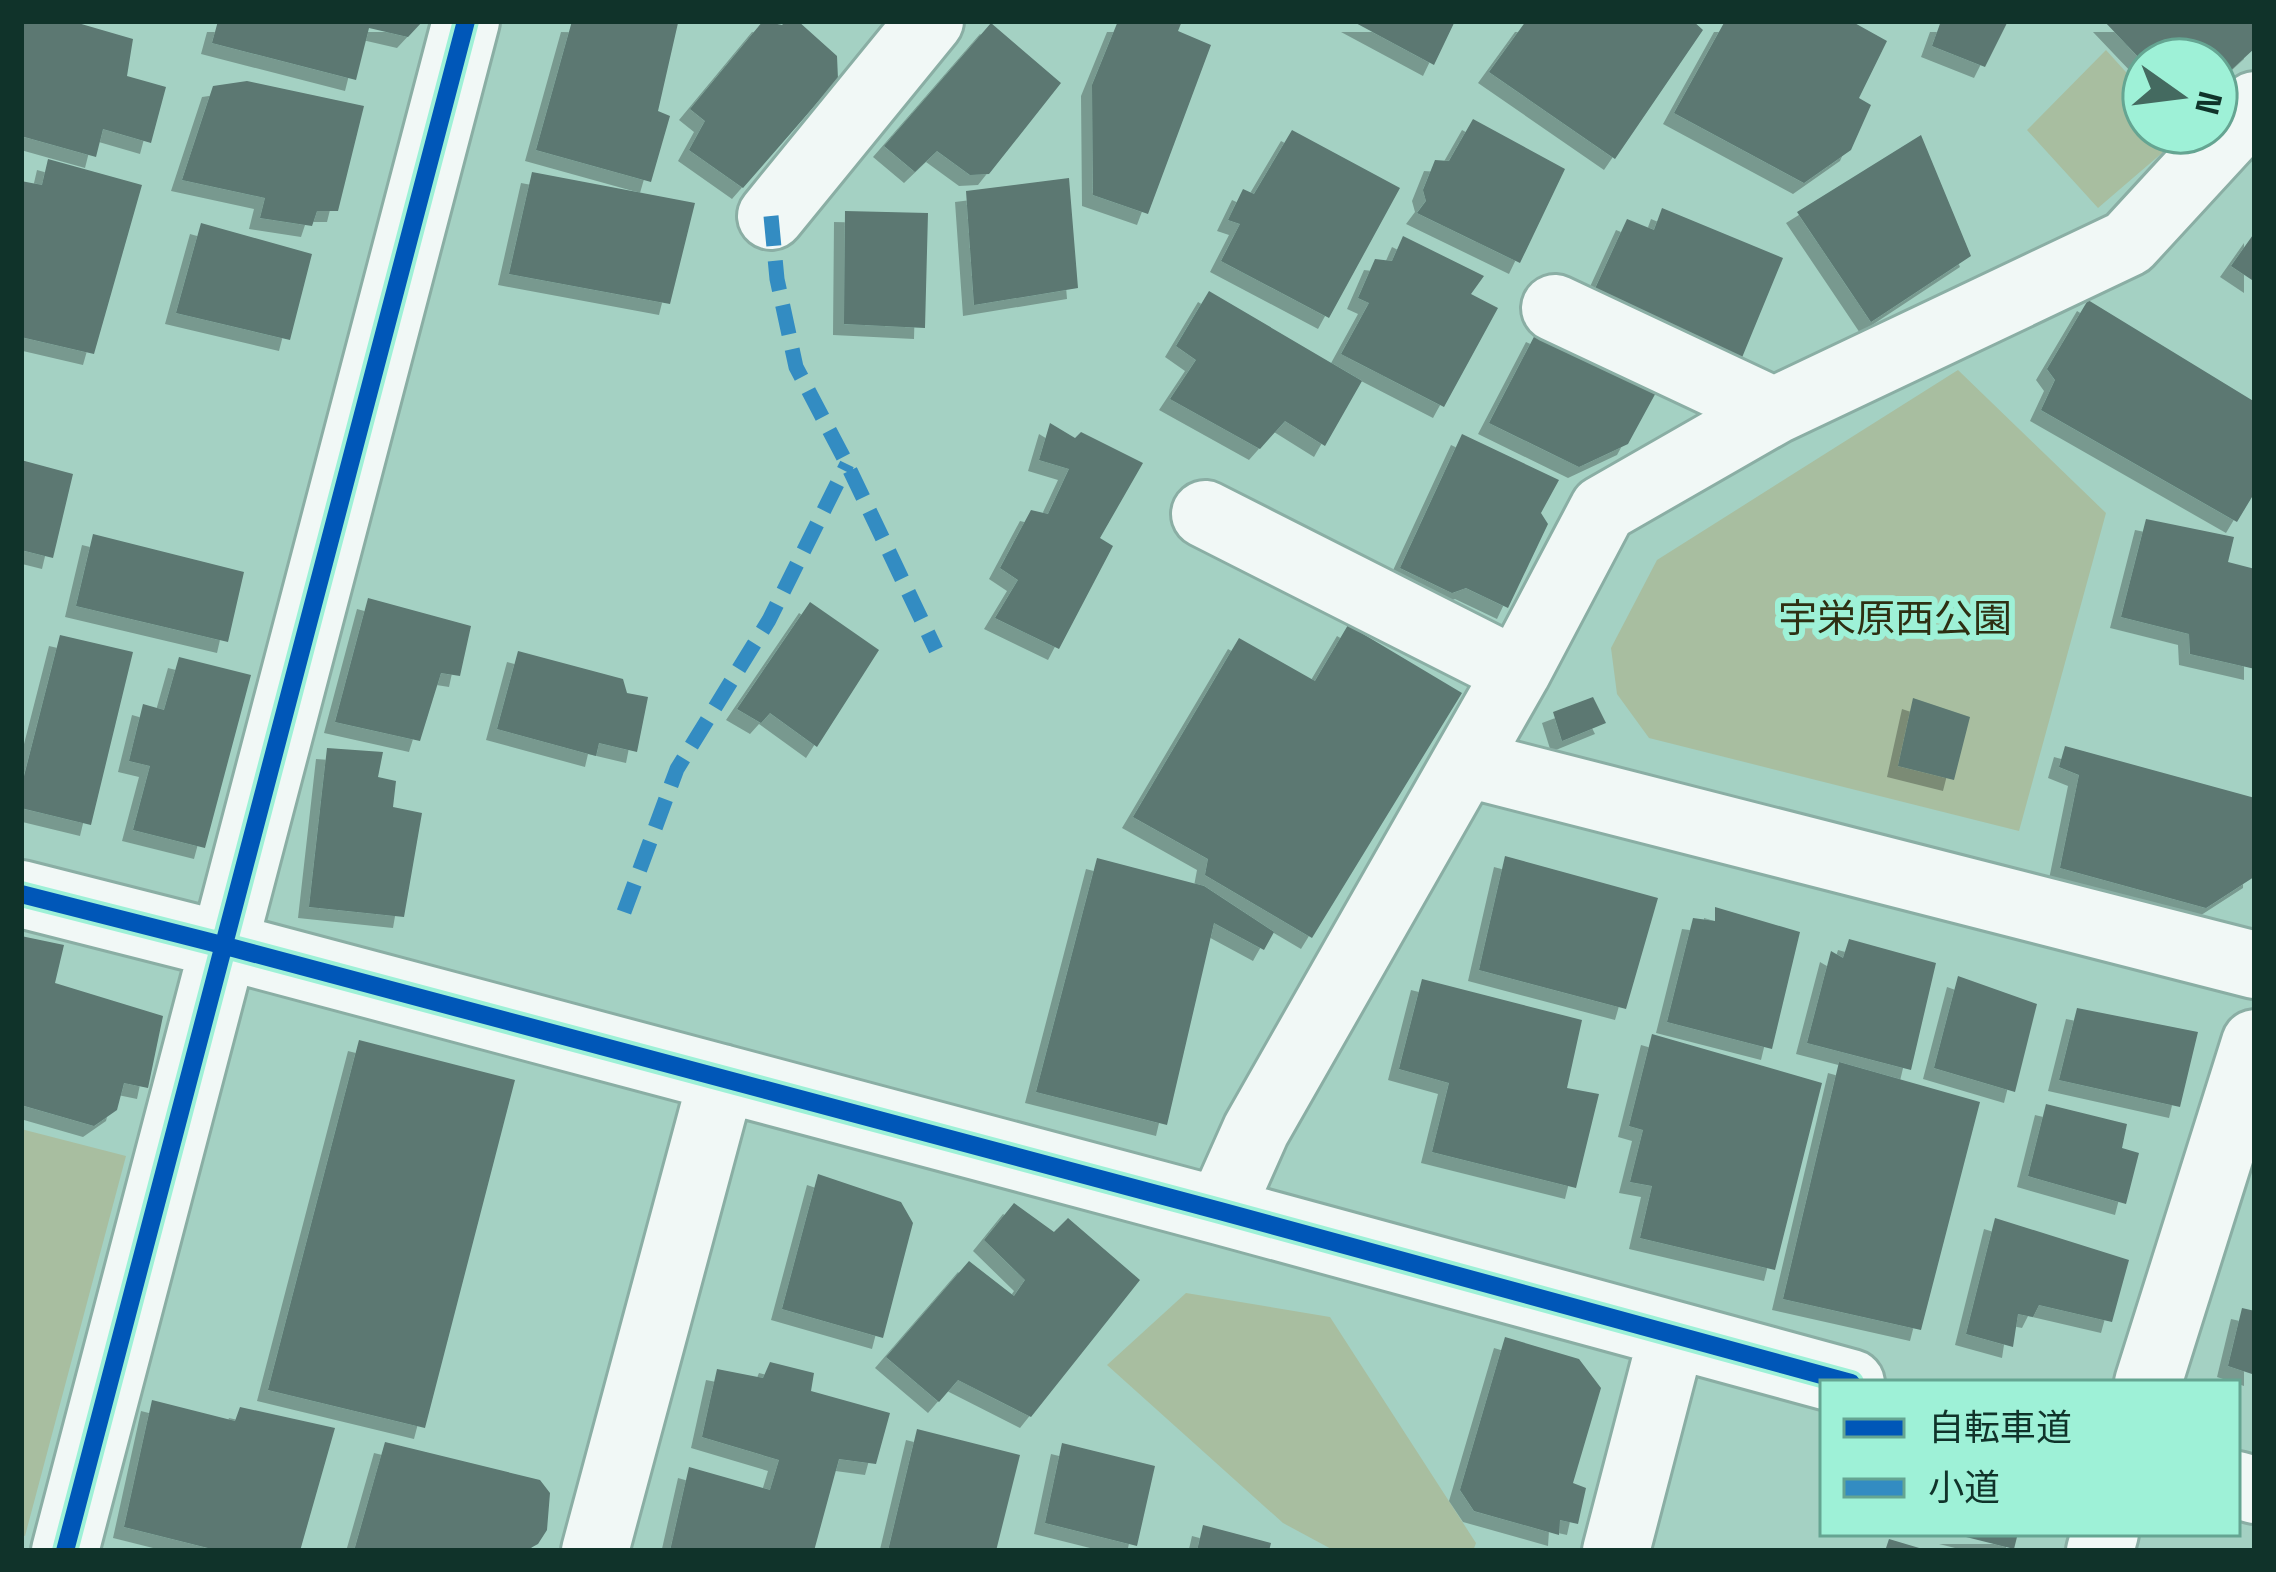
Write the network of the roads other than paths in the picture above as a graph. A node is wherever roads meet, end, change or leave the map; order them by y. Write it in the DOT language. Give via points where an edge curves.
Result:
graph roads {
  1 [pos="466,21"];
  2 [pos="930,21"];
  3 [pos="2255,105"];
  4 [pos="771,216"];
  5 [pos="1555,308"];
  6 [pos="1774,411"];
  7 [pos="1205,514"];
  8 [pos="1517,672"];
  9 [pos="1465,763"];
  10 [pos="21,894"];
  11 [pos="222,945"];
  12 [pos="2255,965"];
  13 [pos="2255,1042"];
  14 [pos="722,1078"];
  15 [pos="1220,1211"];
  16 [pos="1672,1336"];
  17 [pos="1840,1380"];
  18 [pos="2149,1380"];
  19 [pos="65,1551"];
  20 [pos="595,1551"];
  21 [pos="1616,1551"];
  1 -- 11 [label="street"];
  2 -- 4 [label="street"];
  3 -- 6 [label="street" via="2128,243"];
  5 -- 6 [label="street"];
  6 -- 8 [label="street" via="1604,509"];
  7 -- 8 [label="street"];
  8 -- 9 [label="street"];
  9 -- 12 [label="street"];
  9 -- 15 [label="street" via="1256,1130"];
  10 -- 11 [label="street"];
  11 -- 14 [label="street"];
  11 -- 19 [label="street"];
  13 -- 18 [label="street"];
  14 -- 15 [label="street"];
  14 -- 20 [label="street"];
  15 -- 16 [label="street"];
  16 -- 17 [label="street"];
  16 -- 21 [label="street"];
}
